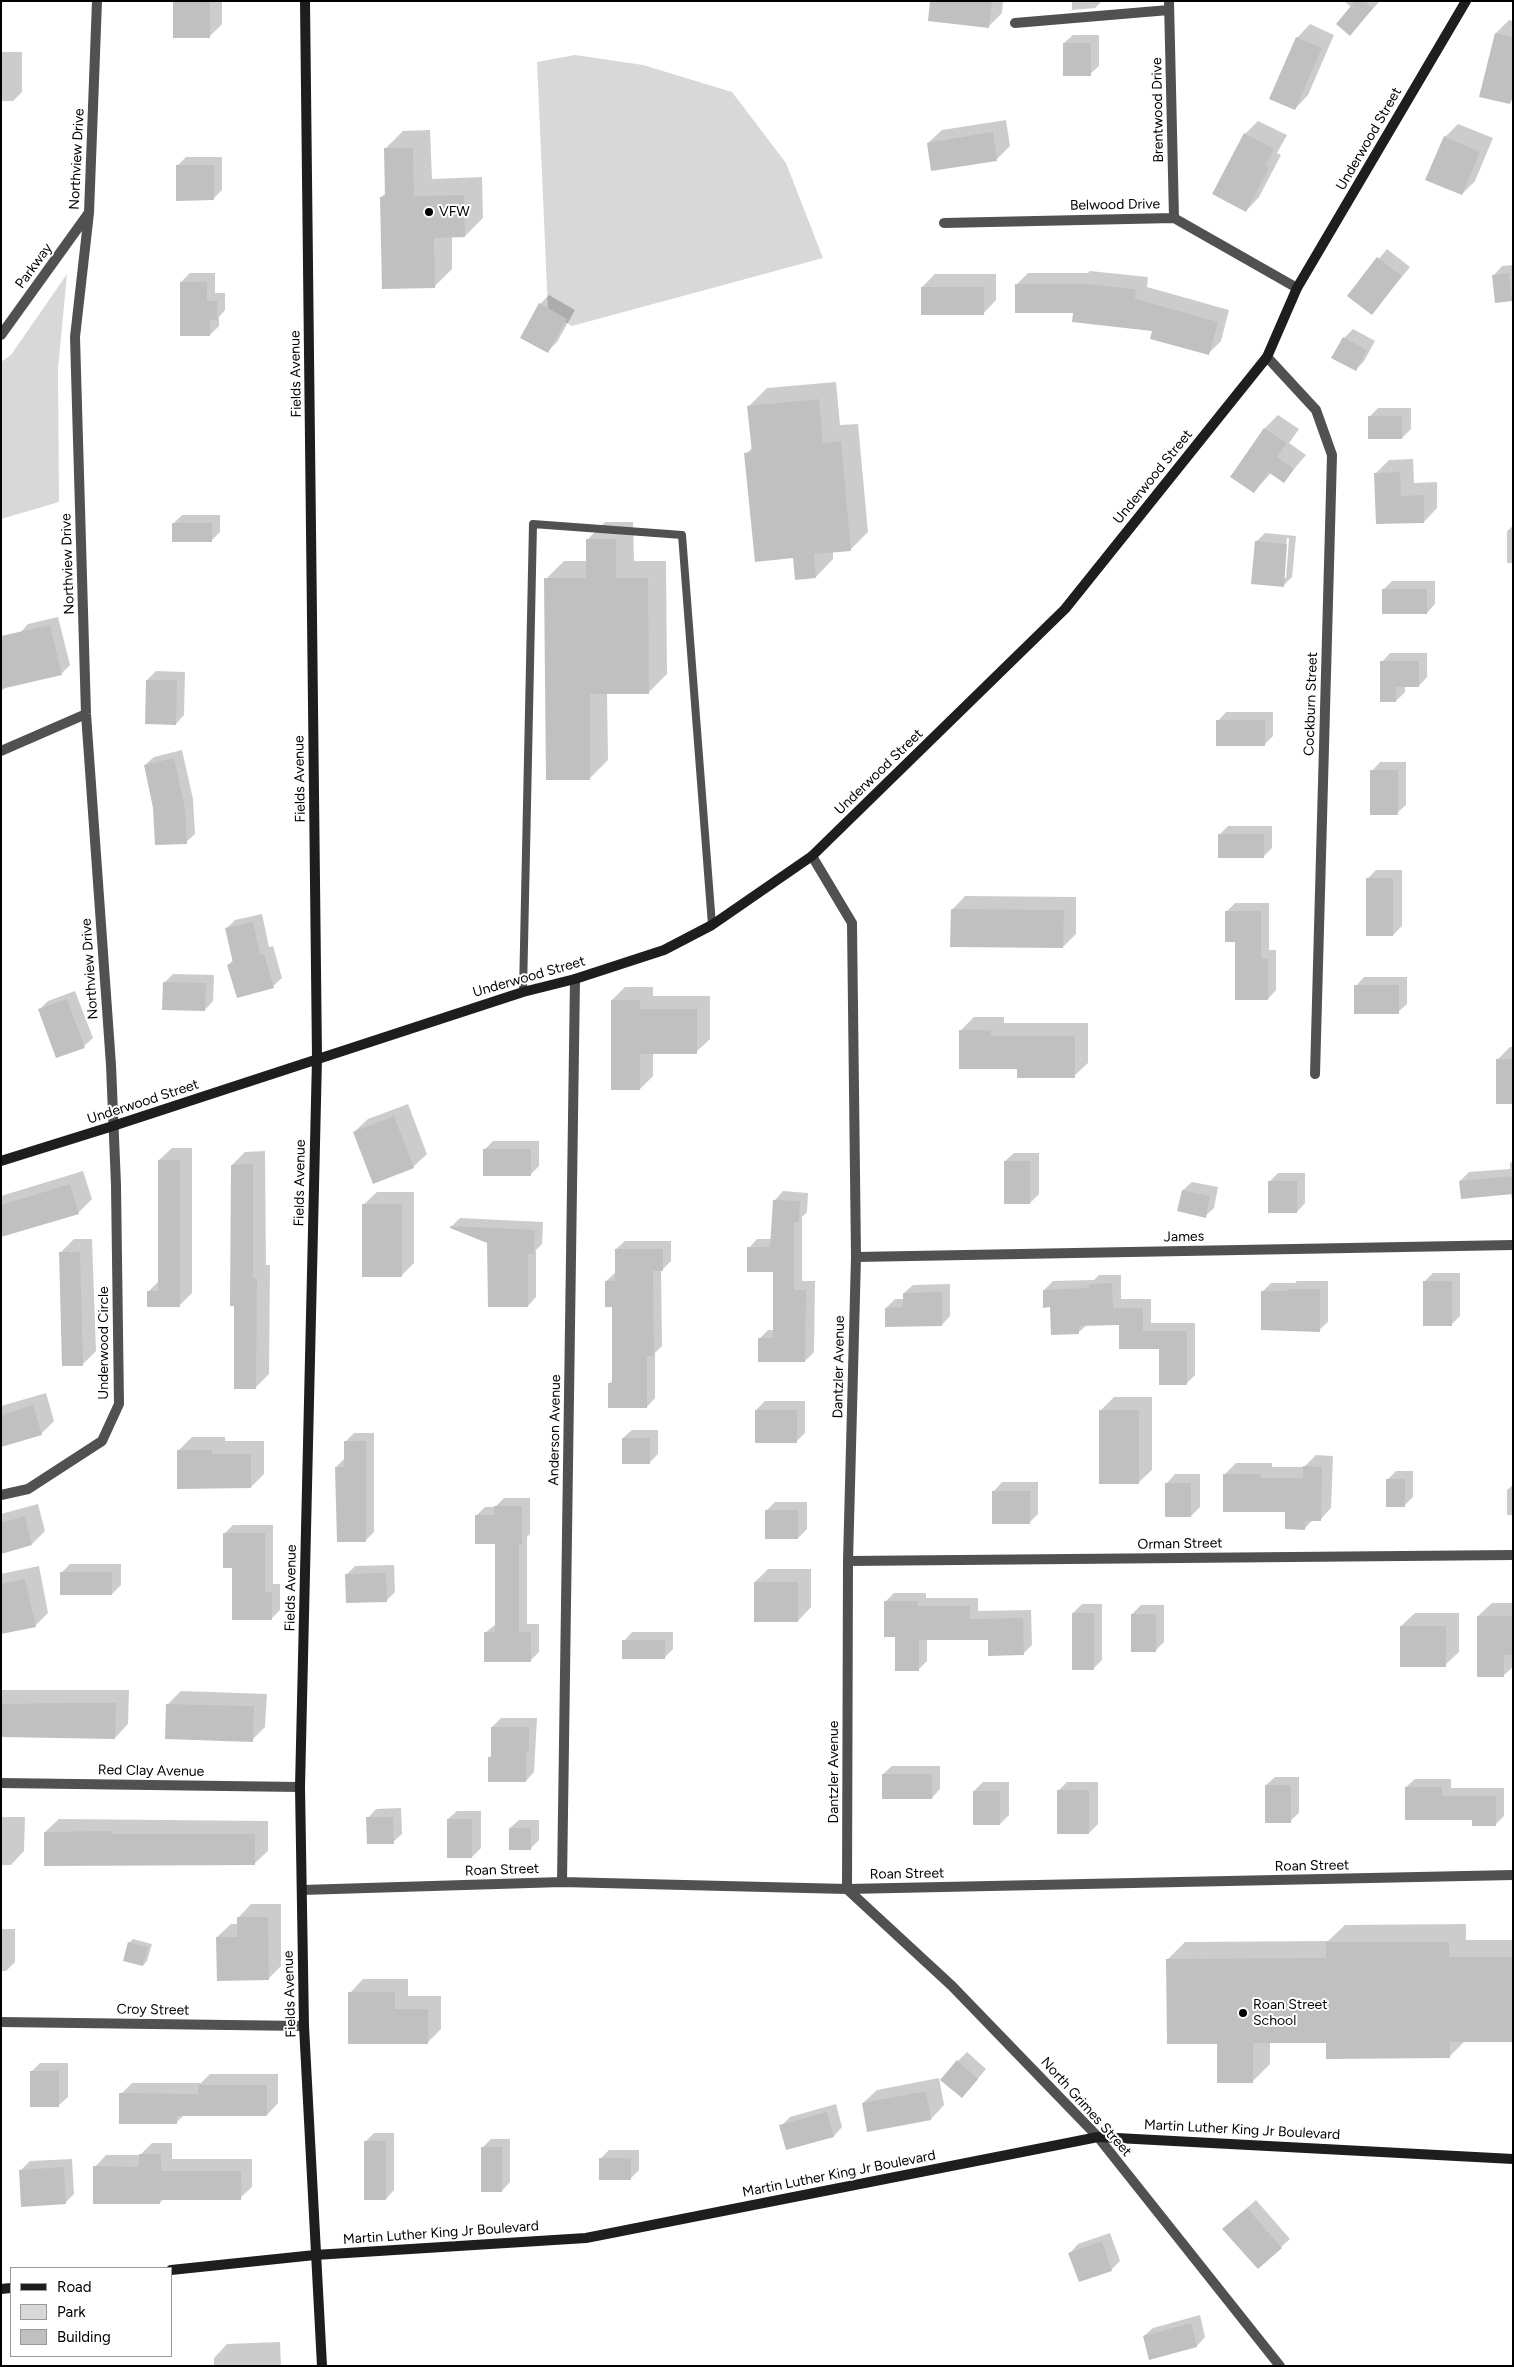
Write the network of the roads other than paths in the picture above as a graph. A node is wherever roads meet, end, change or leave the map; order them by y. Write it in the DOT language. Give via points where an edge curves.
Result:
graph roads {
  1 [pos="97,1"];
  2 [pos="305,1"];
  3 [pos="1466,1"];
  4 [pos="1169,5"];
  5 [pos="1015,23"];
  6 [pos="89,213"];
  7 [pos="1174,218"];
  8 [pos="944,222"];
  9 [pos="1298,288"];
  10 [pos="1,335"];
  11 [pos="1267,357"];
  12 [pos="86,714"];
  13 [pos="1,751"];
  14 [pos="812,856"];
  15 [pos="712,925"];
  16 [pos="575,979"];
  17 [pos="523,992"];
  18 [pos="317,1058"];
  19 [pos="1315,1074"];
  20 [pos="113,1126"];
  21 [pos="1,1161"];
  22 [pos="1513,1245"];
  23 [pos="856,1257"];
  24 [pos="1,1495"];
  25 [pos="1513,1555"];
  26 [pos="848,1561"];
  27 [pos="1,1783"];
  28 [pos="300,1787"];
  29 [pos="1513,1875"];
  30 [pos="562,1882"];
  31 [pos="847,1889"];
  32 [pos="302,1890"];
  33 [pos="1,2022"];
  34 [pos="304,2026"];
  35 [pos="1098,2137"];
  36 [pos="1513,2159"];
  37 [pos="315,2255"];
  38 [pos="172,2270"];
  39 [pos="322,2366"];
  40 [pos="1280,2366"];
  1 -- 6 [label="street, Northview Drive"];
  2 -- 18 [label="street, Fields Avenue"];
  3 -- 9 [label="street, Underwood Street"];
  4 -- 5 [label="street"];
  4 -- 7 [label="street, Brentwood Drive"];
  6 -- 10 [label="street, Parkway"];
  6 -- 12 [label="street, Northview Drive" via="75,337"];
  7 -- 8 [label="street, Belwood Drive"];
  7 -- 9 [label="street, Belwood Drive"];
  9 -- 11 [label="street, Underwood Street"];
  11 -- 14 [label="street, Underwood Street" via="1065,609"];
  11 -- 19 [label="street, Cockburn Street" via="1316,410 1332,455"];
  12 -- 13 [label="street"];
  12 -- 20 [label="street, Northview Drive"];
  14 -- 15 [label="street, Underwood Street"];
  14 -- 23 [label="street, Dantzler Avenue" via="852,923"];
  15 -- 16 [label="street, Underwood Street" via="664,950"];
  15 -- 17 [label="lane" via="682,535 533,524"];
  16 -- 17 [label="street, Underwood Street"];
  16 -- 30 [label="street, Anderson Avenue"];
  17 -- 18 [label="street, Underwood Street"];
  18 -- 20 [label="street, Underwood Street"];
  18 -- 28 [label="street, Fields Avenue"];
  20 -- 21 [label="street, Underwood Street"];
  20 -- 24 [label="street, Underwood Circle" via="119,1404 102,1442 28,1489"];
  22 -- 23 [label="street, James"];
  23 -- 26 [label="street, Dantzler Avenue"];
  25 -- 26 [label="street, Orman Street"];
  26 -- 31 [label="street, Dantzler Avenue"];
  27 -- 28 [label="street, Red Clay Avenue"];
  28 -- 32 [label="street, Fields Avenue"];
  29 -- 31 [label="street, Roan Street"];
  30 -- 31 [label="street, Roan Street"];
  30 -- 32 [label="street, Roan Street"];
  31 -- 35 [label="street, North Grimes Street" via="952,1986"];
  32 -- 34 [label="street, Fields Avenue"];
  33 -- 34 [label="street, Croy Street"];
  34 -- 37 [label="street, Fields Avenue"];
  35 -- 36 [label="street, Martin Luther King Jr Boulevard"];
  35 -- 37 [label="street, Martin Luther King Jr Boulevard" via="586,2238"];
  35 -- 40 [label="street, North Grimes Street"];
  37 -- 38 [label="street, Martin Luther King Jr Boulevard"];
  37 -- 39 [label="street, Fields Avenue"];
}
